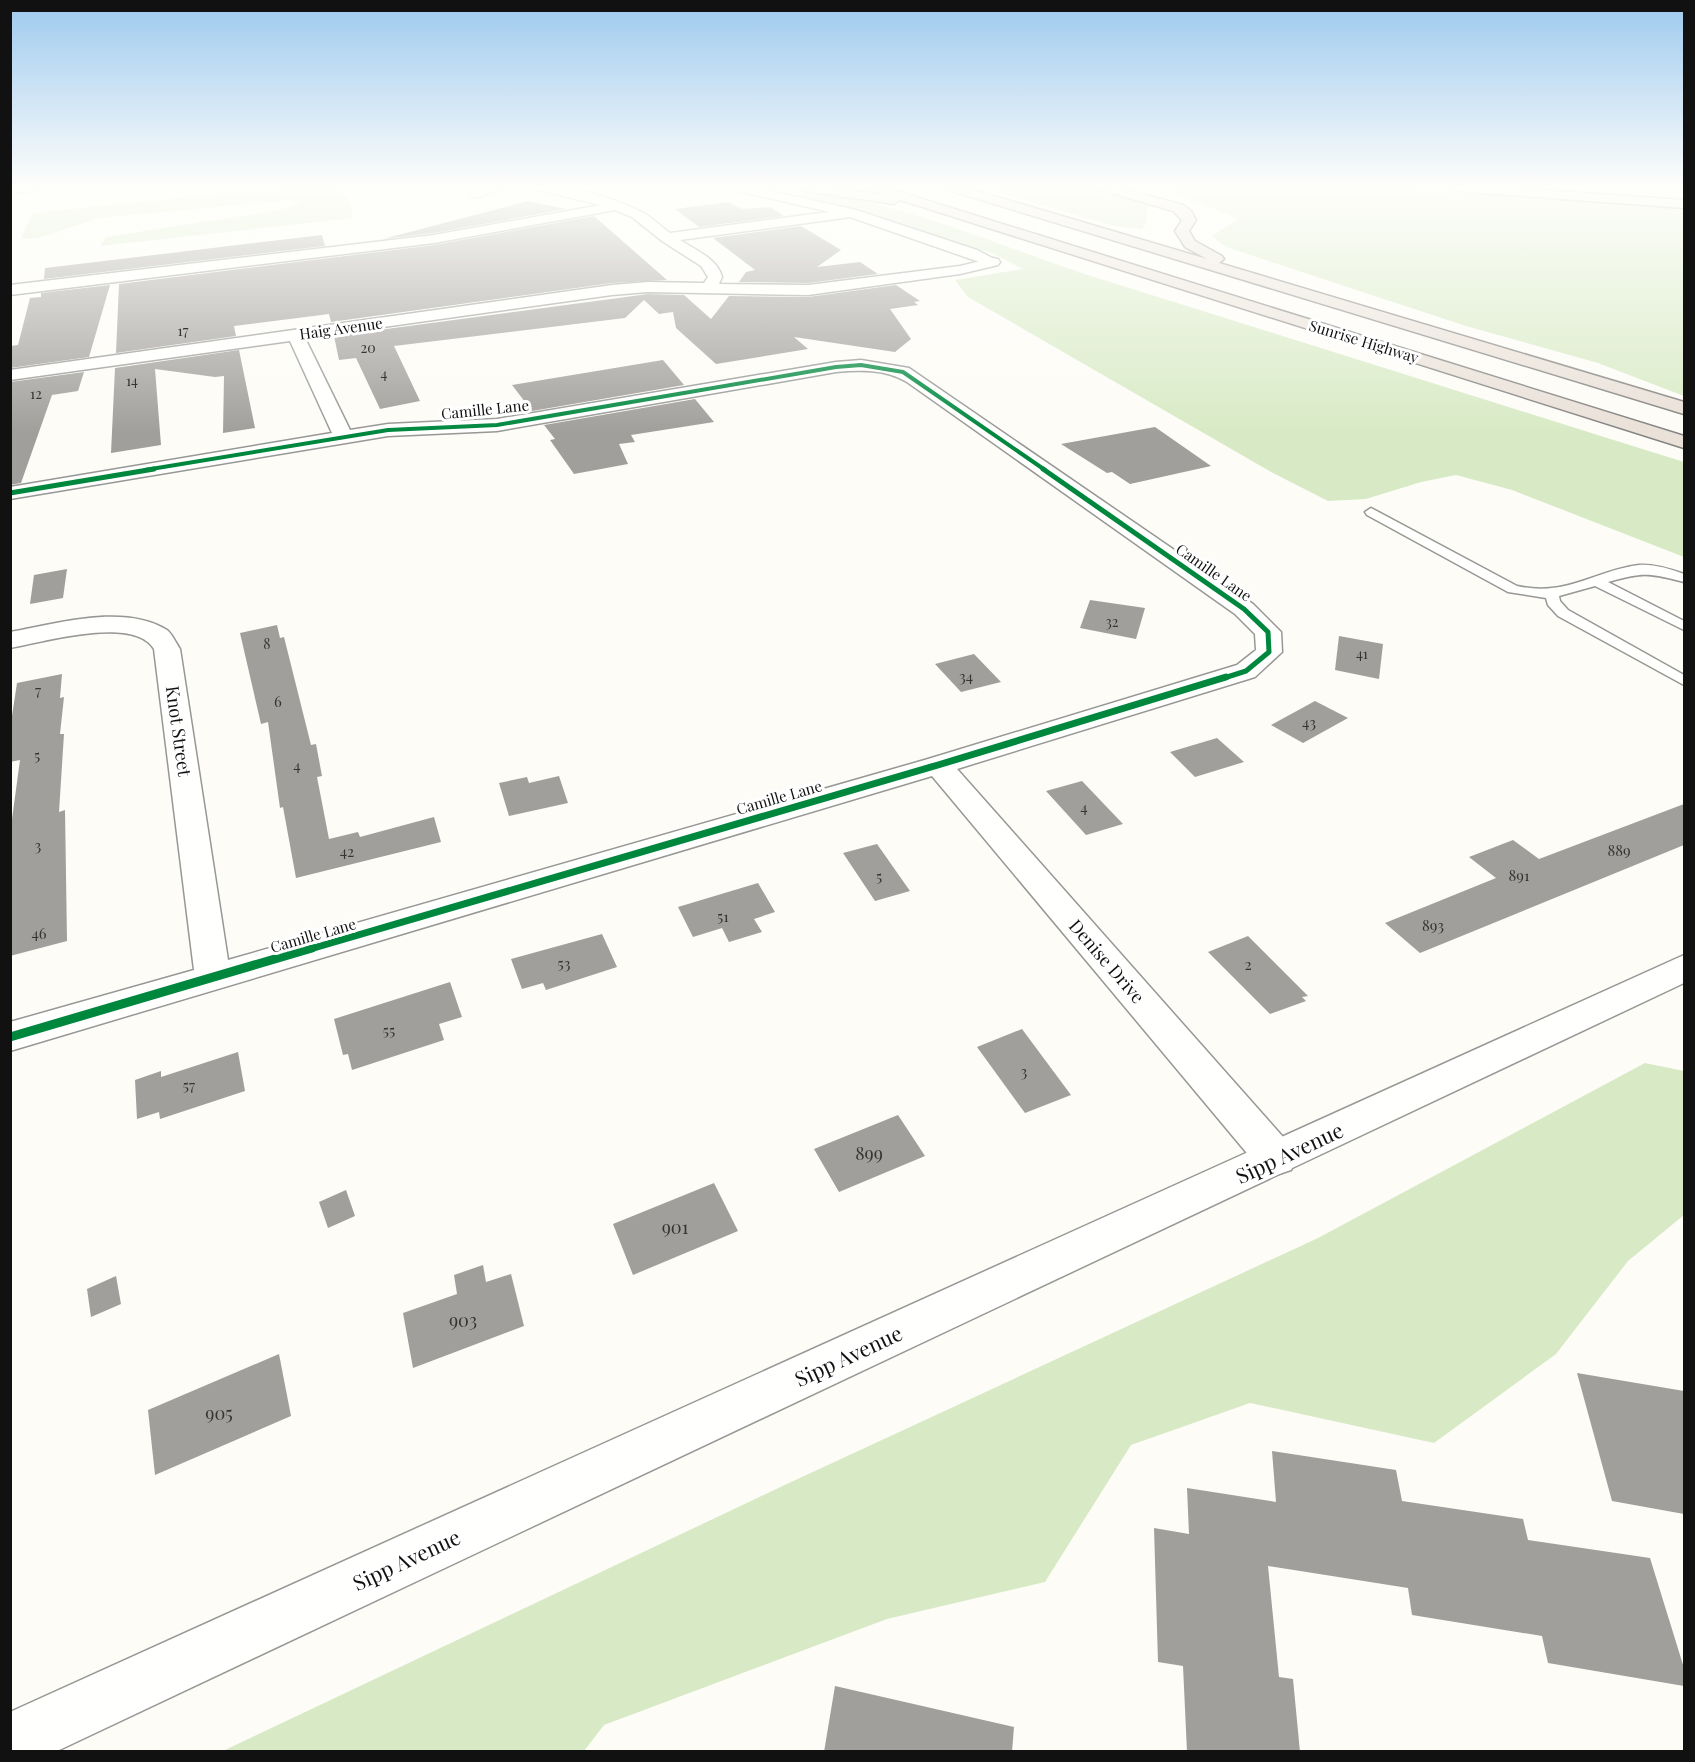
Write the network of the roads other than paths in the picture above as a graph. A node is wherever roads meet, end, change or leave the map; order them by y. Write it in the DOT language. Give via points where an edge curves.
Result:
graph roads {
  1 [pos="183,269"];
  2 [pos="712,269"];
  3 [pos="964,269"];
  4 [pos="1134,269"];
  5 [pos="1221,269"];
  6 [pos="1239,269"];
  7 [pos="709,288"];
  8 [pos="10,290"];
  9 [pos="1335,304"];
  10 [pos="295,334"];
  11 [pos="10,375"];
  12 [pos="1684,408"];
  13 [pos="343,436"];
  14 [pos="1684,442"];
  15 [pos="10,492"];
  16 [pos="1371,512"];
  17 [pos="1684,578"];
  18 [pos="1595,580"];
  19 [pos="1552,594"];
  20 [pos="1684,626"];
  21 [pos="10,640"];
  22 [pos="1684,681"];
  23 [pos="938,765"];
  24 [pos="1684,968"];
  25 [pos="213,979"];
  26 [pos="10,1037"];
  27 [pos="1276,1158"];
  28 [pos="10,1742"];
  1 -- 8 [label="street"];
  2 -- 7 [label="street" via="715,277"];
  3 -- 7 [label="street, Haig Avenue" via="839,288"];
  4 -- 14 [label="highway, Sunrise Highway"];
  5 -- 9 [label="highway, Sunrise Highway"];
  6 -- 9 [label="highway"];
  7 -- 10 [label="street, Haig Avenue" via="612,290"];
  9 -- 12 [label="highway, Sunrise Highway"];
  10 -- 11 [label="street, Haig Avenue"];
  10 -- 13 [label="street"];
  13 -- 15 [label="street, Camille Lane"];
  13 -- 23 [label="street, Camille Lane" via="497,425 836,367 888,368 922,384 1244,609 1268,632 1269,652 1246,671"];
  16 -- 19 [label="lane" via="1513,589"];
  17 -- 18 [label="lane" via="1640,569"];
  18 -- 19 [label="lane"];
  18 -- 20 [label="lane"];
  19 -- 22 [label="lane" via="1553,603 1563,613"];
  21 -- 25 [label="street, Knot Street" via="98,624 134,627 159,636 167,649"];
  23 -- 25 [label="street, Camille Lane"];
  23 -- 27 [label="street, Denise Drive"];
  24 -- 27 [label="street, Sipp Avenue"];
  25 -- 26 [label="street, Camille Lane"];
  27 -- 28 [label="street, Sipp Avenue"];
}
